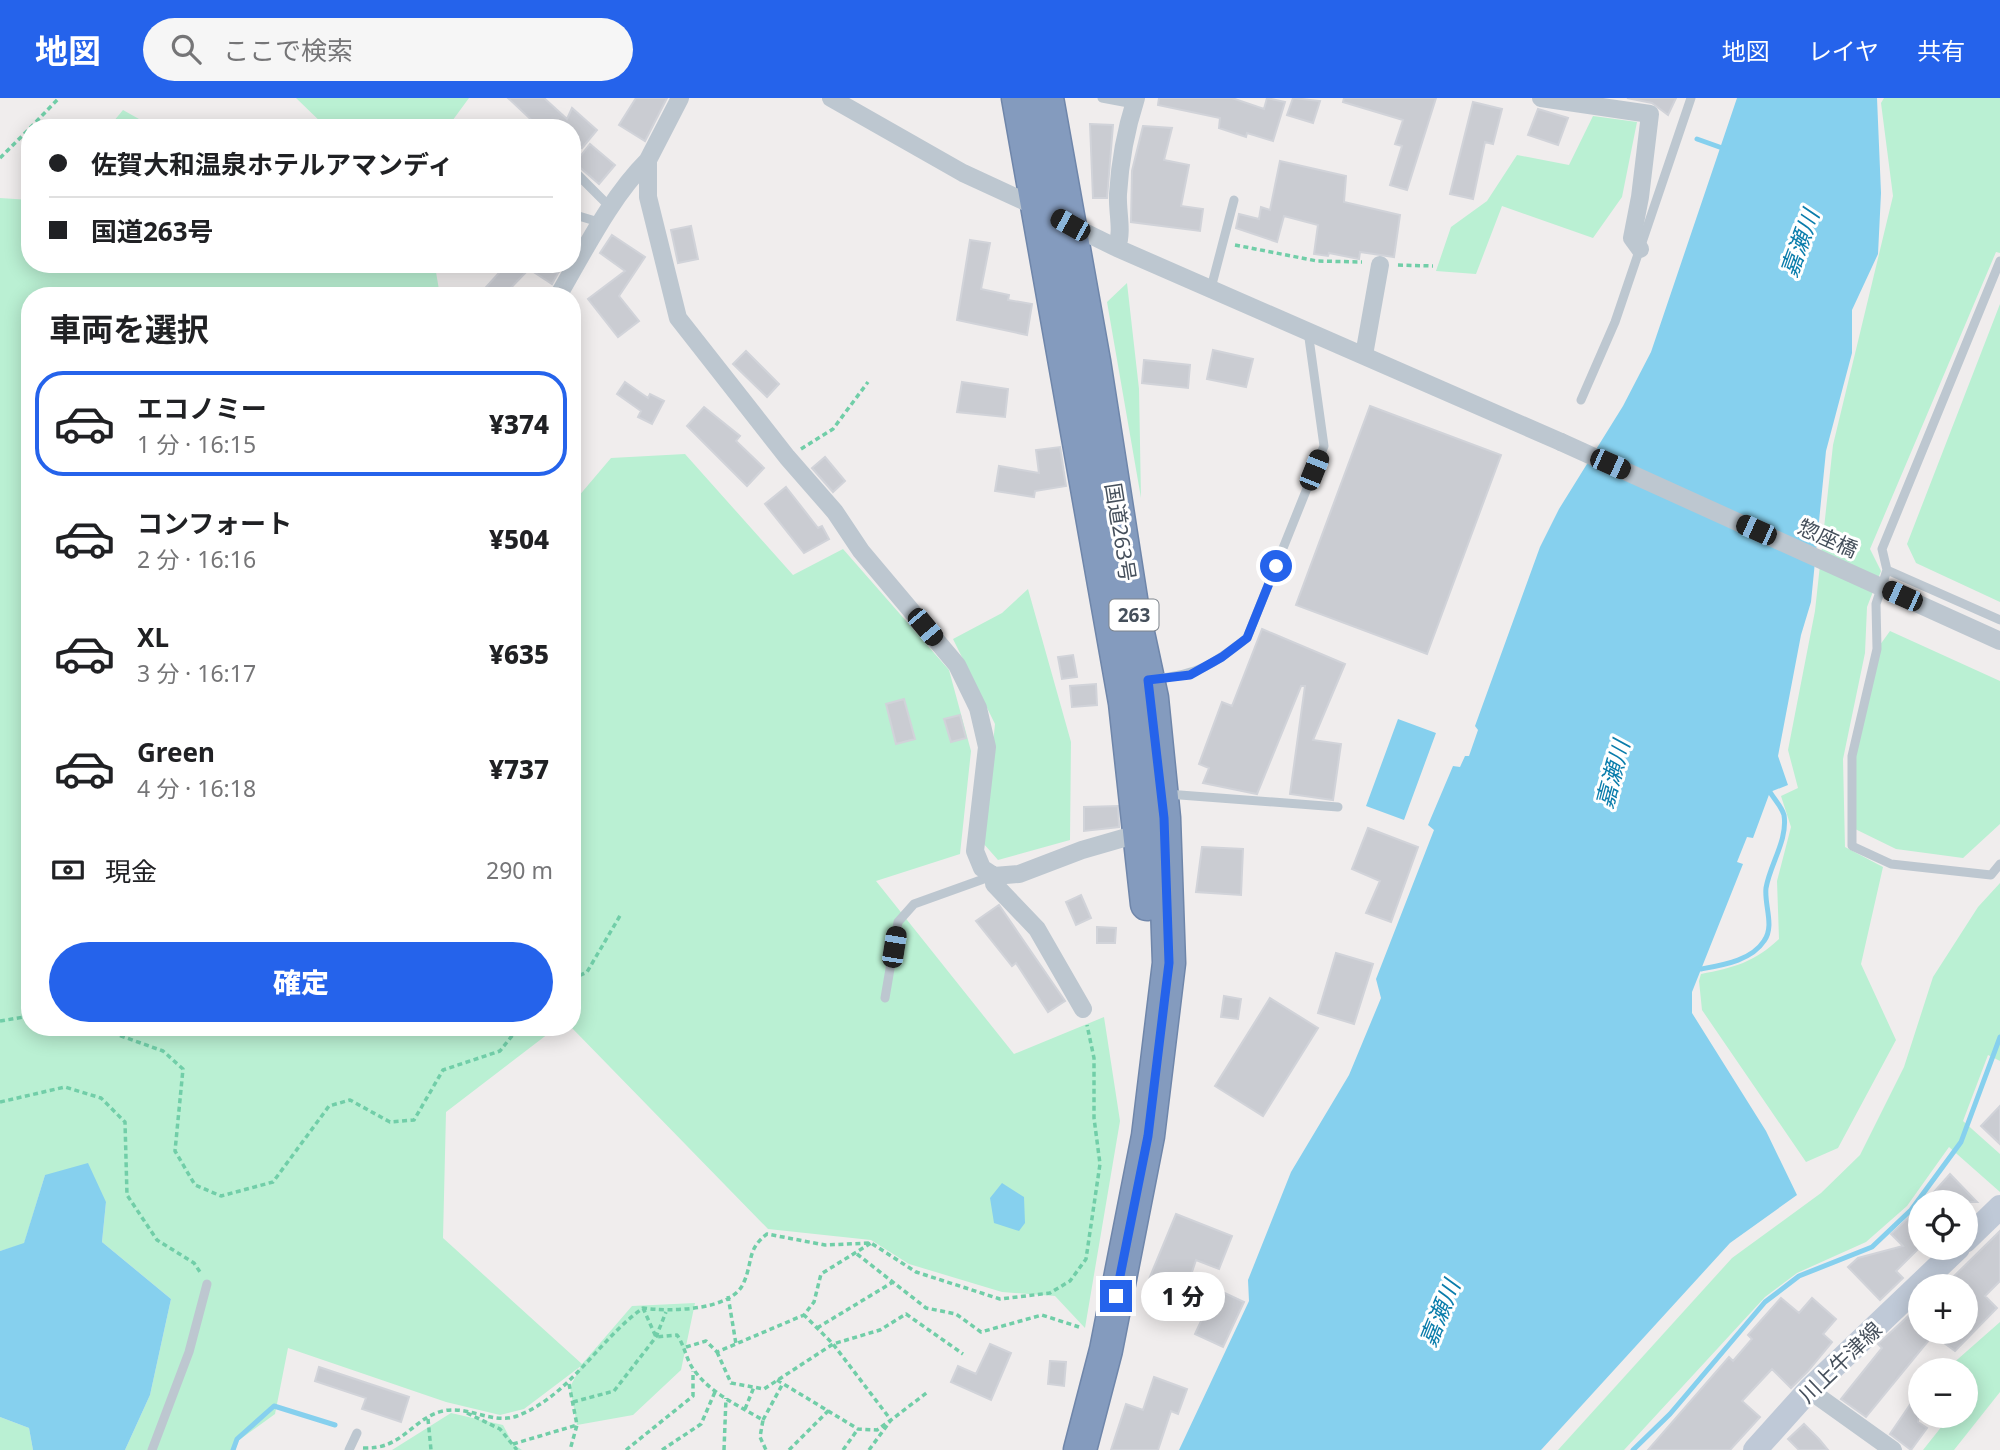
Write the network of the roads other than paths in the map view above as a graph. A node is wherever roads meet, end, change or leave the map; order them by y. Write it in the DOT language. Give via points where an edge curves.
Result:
graph roads {
  1 [pos="680,98"];
  2 [pos="831,98"];
  3 [pos="1018,98"];
  4 [pos="1047,98"];
  5 [pos="1102,98"];
  6 [pos="1541,98"];
  7 [pos="1691,98"];
  8 [pos="1135,101"];
  9 [pos="648,160"];
  10 [pos="581,181"];
  11 [pos="1234,200"];
  12 [pos="1037,206"];
  13 [pos="581,214"];
  14 [pos="606,215"];
  15 [pos="1070,225"];
  16 [pos="1117,248"];
  17 [pos="1640,249"];
  18 [pos="581,257"];
  19 [pos="2000,261"];
  20 [pos="1380,265"];
  21 [pos="1211,288"];
  22 [pos="1308,330"];
  23 [pos="1364,355"];
  24 [pos="1581,400"];
  25 [pos="1887,570"];
  26 [pos="2000,620"];
  27 [pos="2000,640"];
  28 [pos="1135,680"];
  29 [pos="1162,793"];
  30 [pos="1338,807"];
  31 [pos="1142,837"];
  32 [pos="2000,864"];
  33 [pos="994,876"];
  34 [pos="885,998"];
  35 [pos="1083,1009"];
  36 [pos="1148,1136"];
  37 [pos="2000,1207"];
  38 [pos="1978,1228"];
  39 [pos="1946,1260"];
  40 [pos="207,1284"];
  41 [pos="1810,1391"];
  42 [pos="357,1433"];
  43 [pos="350,1449"];
  44 [pos="152,1450"];
  45 [pos="1080,1450"];
  46 [pos="1755,1450"];
  47 [pos="1893,1450"];
  1 -- 9 [label="street"];
  2 -- 12 [label="street, 惣座橋" via="963,173"];
  3 -- 12 [label="highway, 国道263号 / 263"];
  4 -- 15 [label="highway, 国道263号 / 263"];
  5 -- 8 [label="lane"];
  6 -- 17 [label="street" via="1650,114 1632,238"];
  7 -- 17 [label="lane"];
  8 -- 16 [label="street" via="1122,154"];
  9 -- 14 [label="street"];
  9 -- 33 [label="street" via="648,197 678,318 957,665 968,686 987,747 975,851 982,868"];
  10 -- 14 [label="lane"];
  11 -- 21 [label="lane"];
  12 -- 15 [label="street, 惣座橋"];
  12 -- 28 [label="highway, 国道263号 / 263"];
  13 -- 14 [label="lane"];
  14 -- 18 [label="street"];
  15 -- 16 [label="street, 惣座橋"];
  15 -- 28 [label="highway, 国道263号 / 263" via="1132,605"];
  16 -- 21 [label="street, 惣座橋"];
  17 -- 24 [label="lane"];
  19 -- 25 [label="lane" via="1882,549"];
  20 -- 23 [label="street"];
  21 -- 22 [label="street, 惣座橋"];
  22 -- 23 [label="street, 惣座橋"];
  22 -- 28 [label="lane" via="1324,446 1247,638 1190,675"];
  23 -- 27 [label="street, 惣座橋, bridge"];
  25 -- 26 [label="lane"];
  25 -- 32 [label="lane" via="1876,604 1877,649 1852,756 1852,846 1891,864 1990,874"];
  28 -- 29 [label="highway, 国道263号 / 263"];
  28 -- 31 [label="highway, 国道263号 / 263"];
  29 -- 30 [label="lane"];
  29 -- 36 [label="highway, 国道263号 / 263" via="1169,963"];
  31 -- 33 [label="street" via="1082,849 1019,874"];
  31 -- 36 [label="highway, 国道263号 / 263" via="1148,955"];
  33 -- 34 [label="lane" via="914,904 898,922"];
  33 -- 35 [label="street" via="994,884 1037,929"];
  36 -- 45 [label="highway, 国道263号 / 263" via="1106,1350"];
  37 -- 38 [label="main road"];
  39 -- 41 [label="main road, 川上牛津線"];
  40 -- 44 [label="lane" via="190,1352"];
  41 -- 46 [label="main road, 川上牛津線"];
  41 -- 47 [label="street"];
  42 -- 43 [label="lane"];
}
